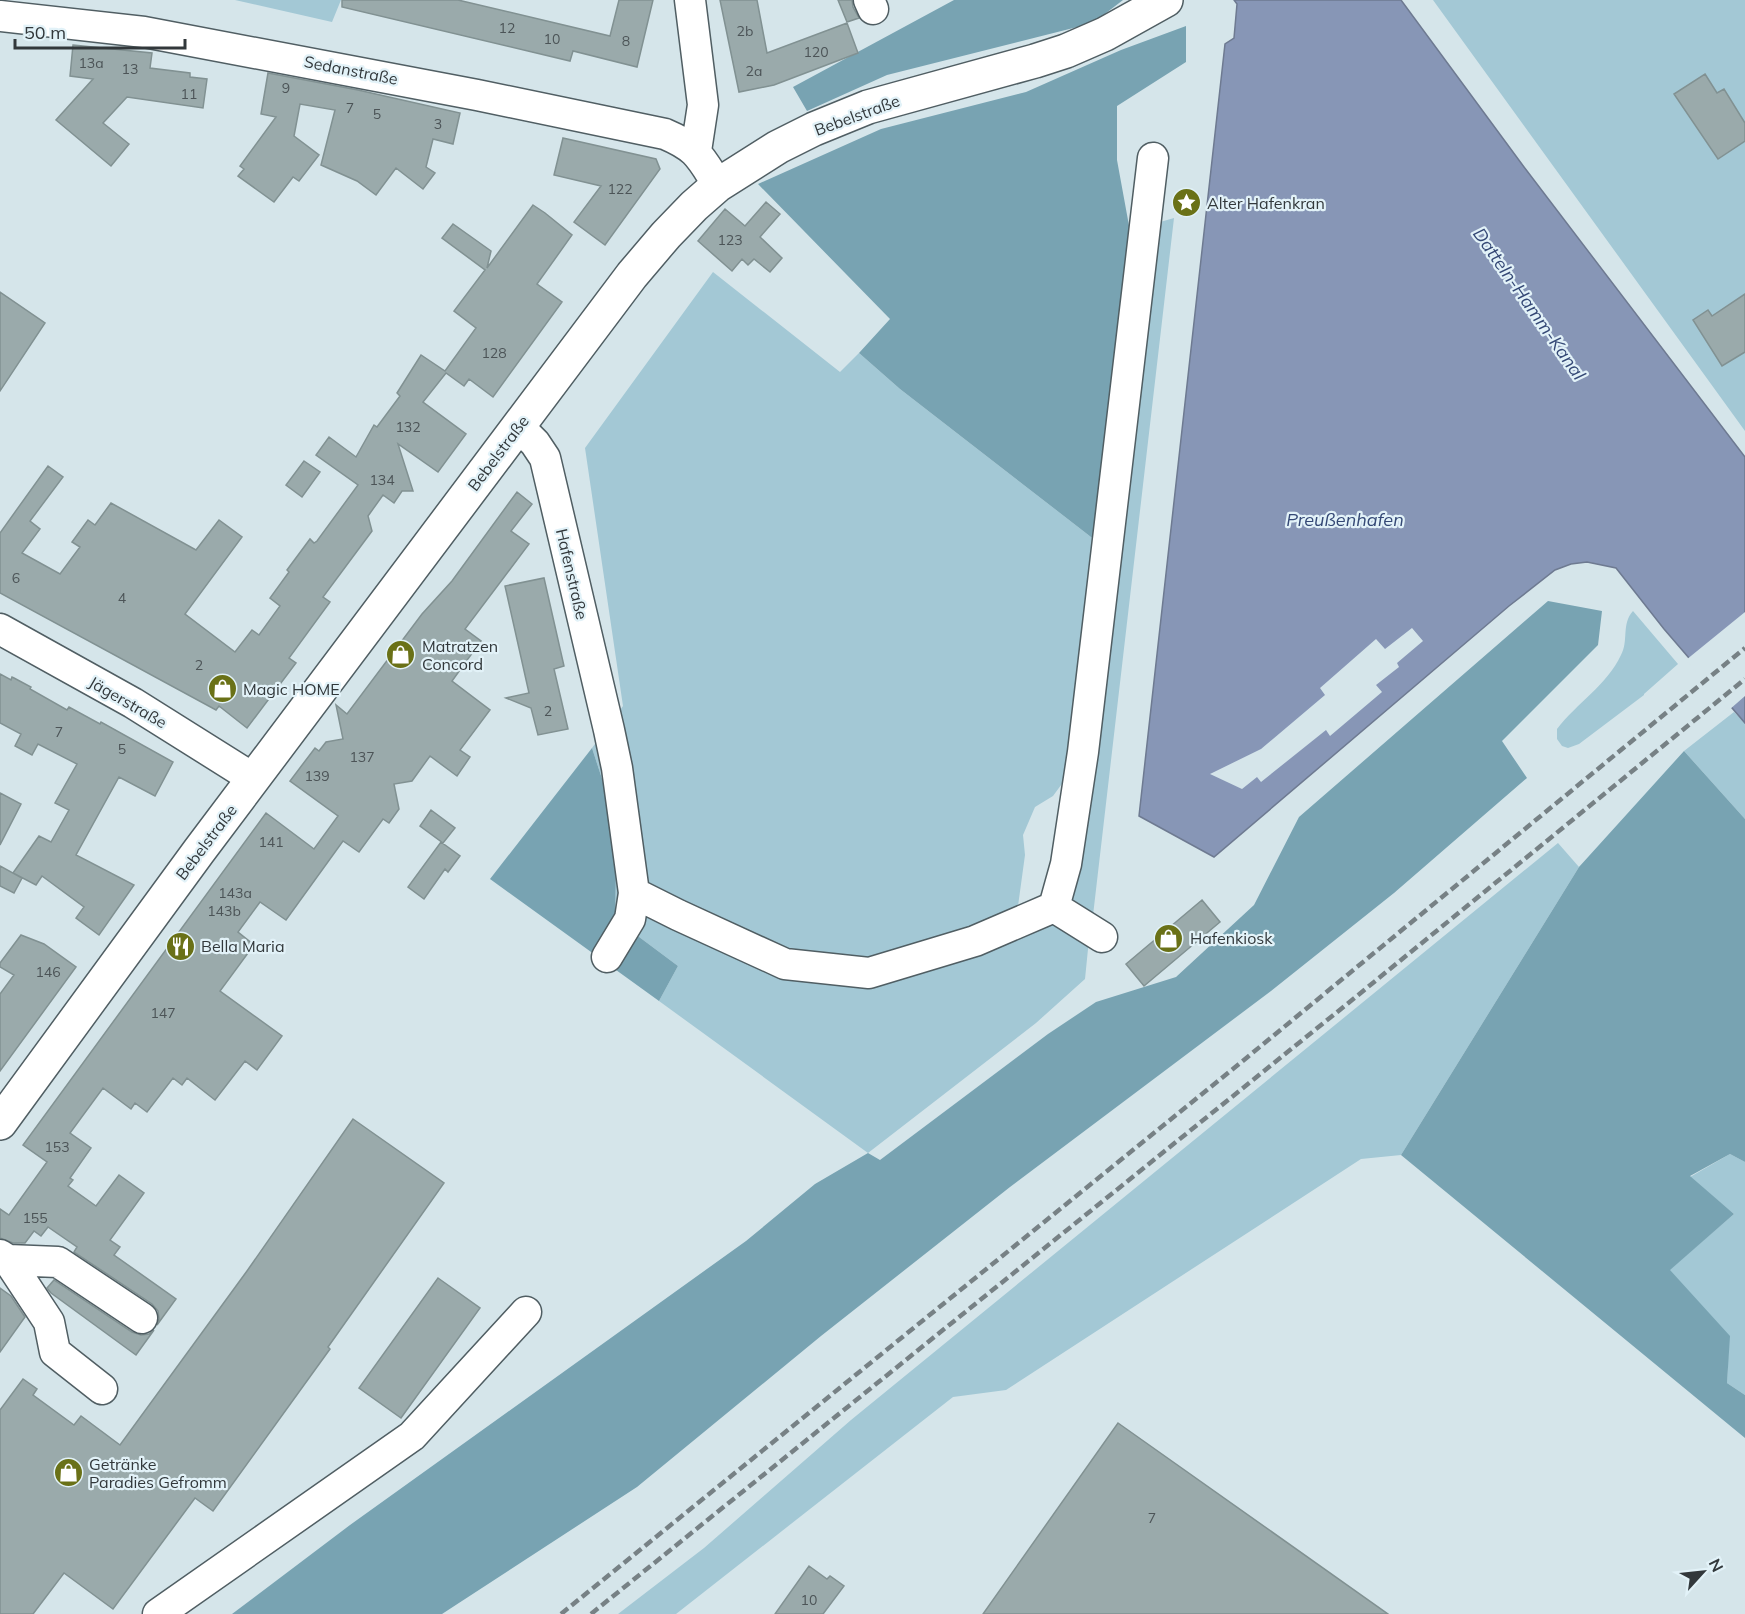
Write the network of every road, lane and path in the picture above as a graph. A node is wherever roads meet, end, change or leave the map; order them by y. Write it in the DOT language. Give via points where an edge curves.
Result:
graph roads {
  1 [pos="690,0"];
  2 [pos="1166,0"];
  3 [pos="0,16"];
  4 [pos="696,151"];
  5 [pos="1154,158"];
  6 [pos="718,185"];
  7 [pos="518,426"];
  8 [pos="0,629"];
  9 [pos="254,779"];
  10 [pos="634,893"];
  11 [pos="1054,907"];
  12 [pos="1102,937"];
  13 [pos="607,957"];
  14 [pos="0,1124"];
  15 [pos="4,1257"];
  16 [pos="526,1312"];
  17 [pos="142,1318"];
  18 [pos="102,1389"];
  19 [pos="158,1614"];
  1 -- 4 [label="street" via="703,105"];
  2 -- 6 [label="main road, Bebelstraße" via="1065,51 868,106 778,147"];
  3 -- 4 [label="street, Sedanstraße" via="144,32 350,70 665,134"];
  4 -- 6 [label="street, Sedanstraße"];
  5 -- 11 [label="street" via="1083,752 1066,864"];
  6 -- 7 [label="main road, Bebelstraße" via="680,220 639,267"];
  7 -- 9 [label="main road, Bebelstraße"];
  7 -- 10 [label="street, Hafenstraße" via="545,458 617,768"];
  8 -- 9 [label="street, Jägerstraße" via="133,703"];
  9 -- 14 [label="main road, Bebelstraße"];
  10 -- 11 [label="street" via="785,964 869,973 975,941"];
  10 -- 13 [label="street, Hafenstraße" via="630,919"];
  11 -- 12 [label="street"];
  15 -- 17 [label="street" via="58,1262"];
  15 -- 18 [label="street" via="49,1322 55,1352"];
  16 -- 19 [label="street" via="412,1436"];
}
